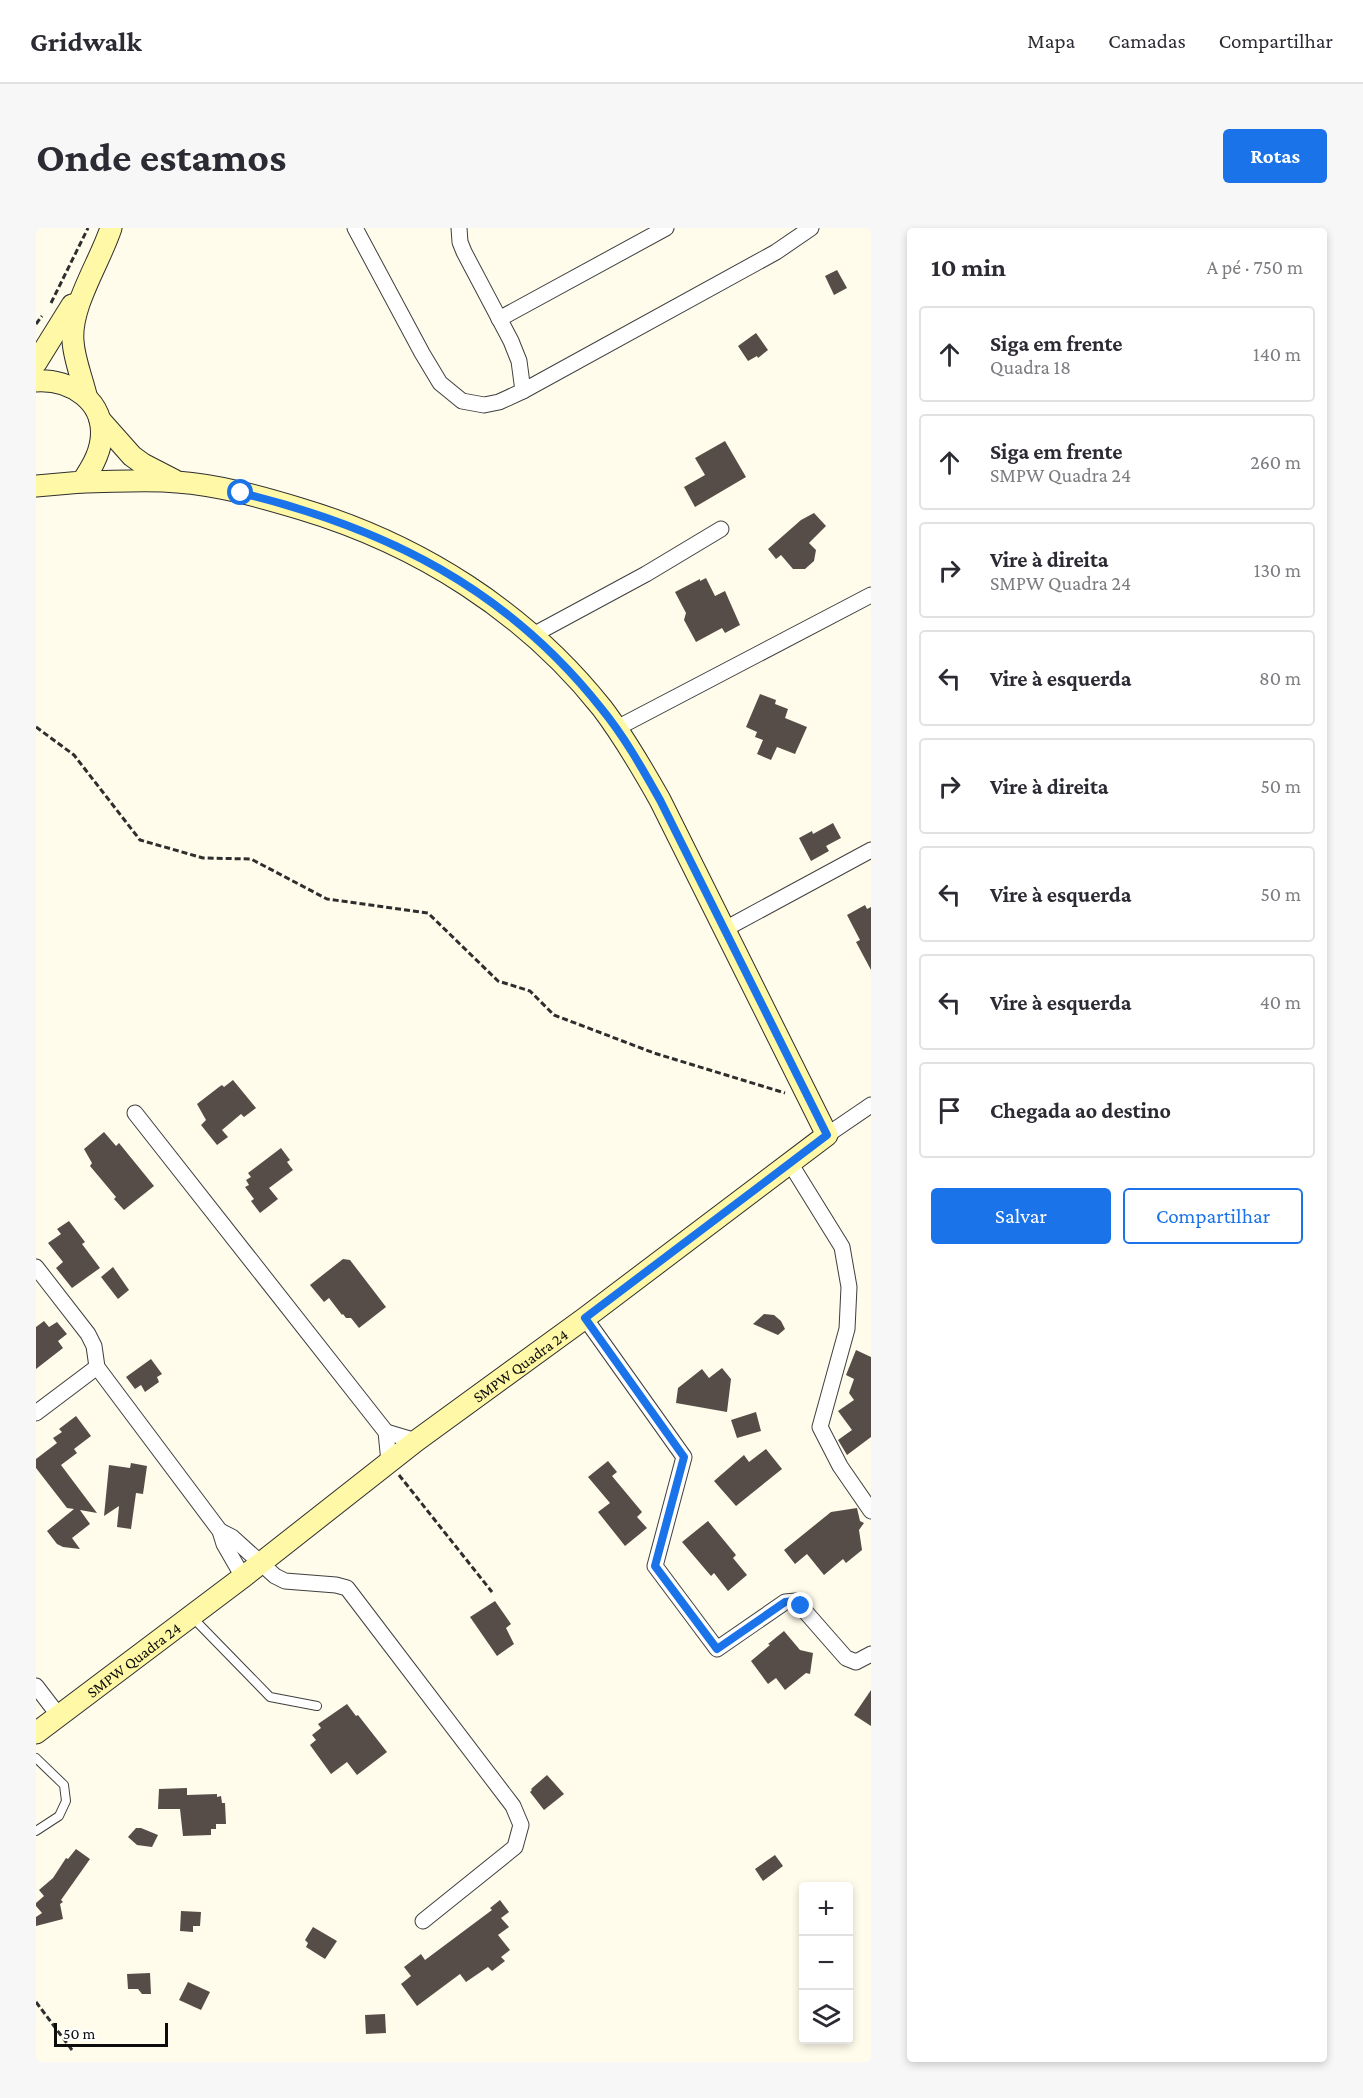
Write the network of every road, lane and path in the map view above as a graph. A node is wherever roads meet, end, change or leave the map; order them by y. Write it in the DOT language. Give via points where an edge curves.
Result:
graph roads {
  1 [pos="88,228"];
  2 [pos="111,228"];
  3 [pos="355,228"];
  4 [pos="459,228"];
  5 [pos="666,228"];
  6 [pos="811,228"];
  7 [pos="85,288"];
  8 [pos="499,319"];
  9 [pos="36,324"];
  10 [pos="36,363"];
  11 [pos="36,381"];
  12 [pos="523,391"];
  13 [pos="86,396"];
  14 [pos="100,420"];
  15 [pos="82,482"];
  16 [pos="177,482"];
  17 [pos="36,486"];
  18 [pos="721,529"];
  19 [pos="871,595"];
  20 [pos="533,635"];
  21 [pos="36,727"];
  22 [pos="617,728"];
  23 [pos="871,850"];
  24 [pos="725,929"];
  25 [pos="810,1101"];
  26 [pos="871,1105"];
  27 [pos="135,1113"];
  28 [pos="827,1135"];
  29 [pos="790,1163"];
  30 [pos="36,1268"];
  31 [pos="585,1318"];
  32 [pos="97,1367"];
  33 [pos="36,1413"];
  34 [pos="386,1432"];
  35 [pos="416,1441"];
  36 [pos="389,1462"];
  37 [pos="871,1511"];
  38 [pos="220,1531"];
  39 [pos="261,1563"];
  40 [pos="243,1577"];
  41 [pos="492,1592"];
  42 [pos="191,1616"];
  43 [pos="871,1654"];
  44 [pos="36,1686"];
  45 [pos="317,1706"];
  46 [pos="59,1716"];
  47 [pos="36,1733"];
  48 [pos="36,1758"];
  49 [pos="36,1831"];
  50 [pos="423,1921"];
  51 [pos="36,2002"];
  52 [pos="72,2050"];
  1 -- 9 [label="path" via="47,311"];
  2 -- 7 [label="street"];
  3 -- 12 [label="street" via="440,383 462,401 484,405"];
  4 -- 8 [label="street" via="464,252"];
  5 -- 8 [label="street"];
  6 -- 12 [label="street" via="776,252"];
  7 -- 10 [label="street"];
  7 -- 13 [label="street" via="73,340"];
  8 -- 12 [label="street" via="519,361"];
  11 -- 13 [label="street" via="67,384"];
  13 -- 14 [label="street"];
  14 -- 15 [label="street" via="99,448"];
  14 -- 16 [label="street" via="132,456"];
  15 -- 16 [label="street"];
  15 -- 17 [label="street"];
  16 -- 20 [label="street" via="277,501 383,538 453,576"];
  18 -- 20 [label="street"];
  19 -- 22 [label="street"];
  20 -- 22 [label="street" via="579,681"];
  21 -- 25 [label="path" via="74,755 140,840 203,858 251,859 327,899 428,913 498,981 530,992 554,1015 654,1053"];
  22 -- 24 [label="street" via="660,800"];
  23 -- 24 [label="street"];
  24 -- 25 [label="street"];
  25 -- 28 [label="street"];
  26 -- 28 [label="street"];
  27 -- 34 [label="street"];
  28 -- 29 [label="street, SMPW Quadra 24"];
  29 -- 31 [label="street, SMPW Quadra 24"];
  29 -- 37 [label="street" via="842,1247 849,1287 847,1329 820,1427 840,1466"];
  30 -- 32 [label="street" via="88,1334"];
  31 -- 35 [label="street, SMPW Quadra 24"];
  31 -- 43 [label="street" via="684,1457 655,1566 717,1649 785,1602 795,1601 846,1658 855,1662"];
  32 -- 33 [label="street"];
  32 -- 38 [label="street"];
  34 -- 35 [label="street"];
  34 -- 36 [label="street"];
  35 -- 36 [label="street, SMPW Quadra 24"];
  36 -- 39 [label="street, SMPW Quadra 24"];
  36 -- 41 [label="path"];
  38 -- 39 [label="street"];
  38 -- 40 [label="street"];
  39 -- 40 [label="street, SMPW Quadra 24"];
  39 -- 50 [label="street" via="285,1581 347,1588 513,1806 521,1825 515,1847"];
  40 -- 42 [label="street, SMPW Quadra 24"];
  42 -- 45 [label="lane" via="270,1696"];
  42 -- 46 [label="street, SMPW Quadra 24"];
  44 -- 46 [label="street"];
  46 -- 47 [label="street, SMPW Quadra 24"];
  48 -- 49 [label="lane" via="64,1785 66,1801 59,1816"];
  51 -- 52 [label="path"];
}
